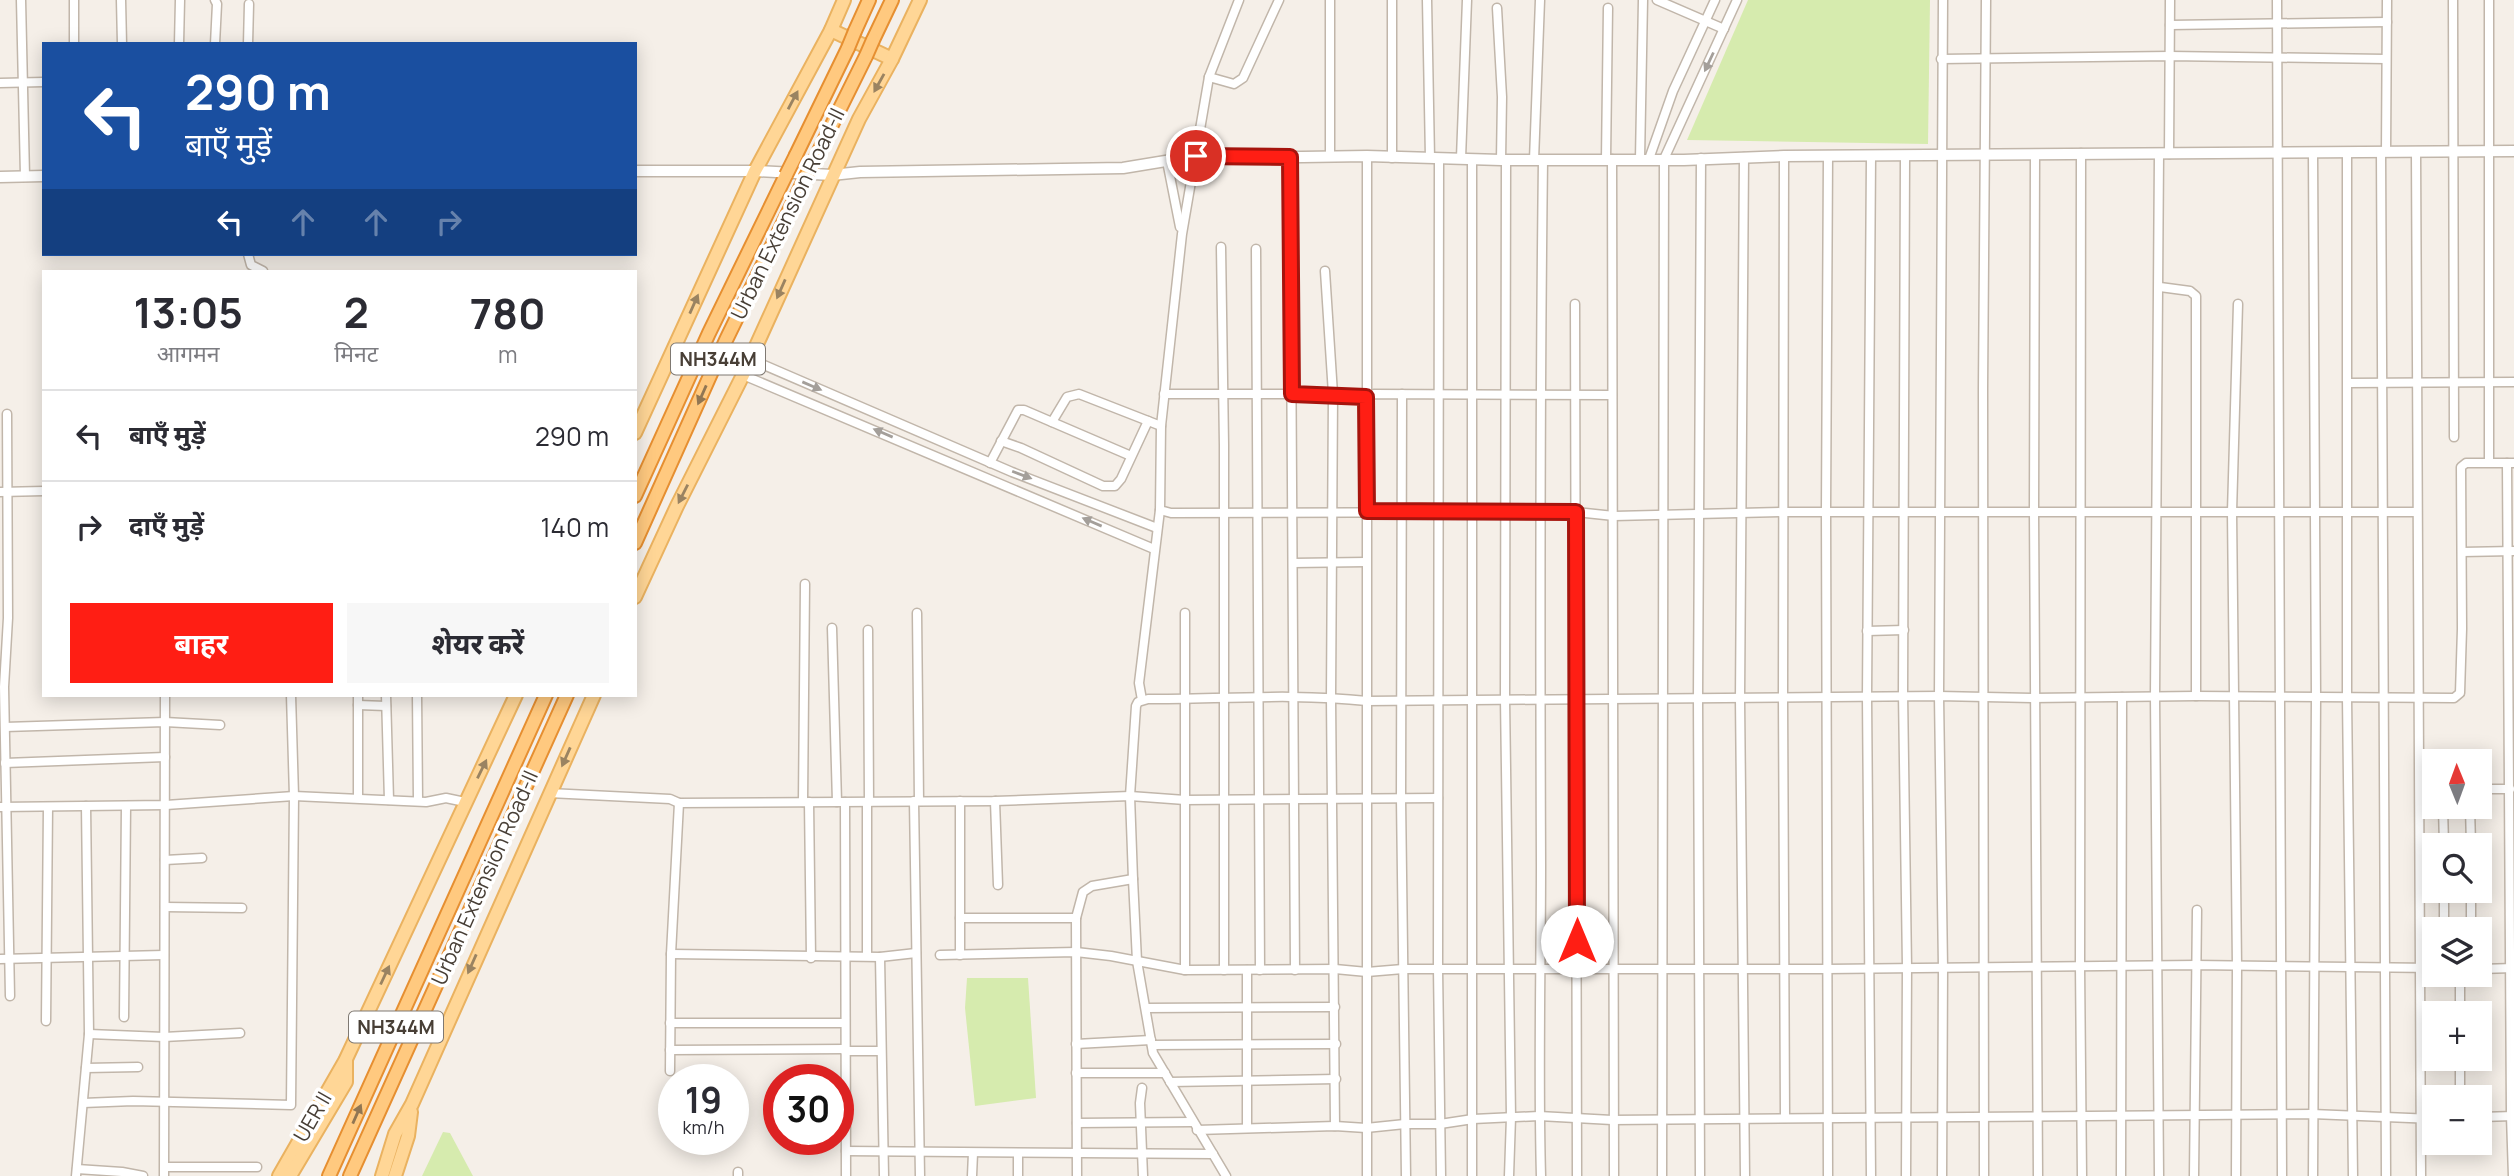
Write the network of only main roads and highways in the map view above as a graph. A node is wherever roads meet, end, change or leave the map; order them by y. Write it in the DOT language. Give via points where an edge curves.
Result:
graph roads {
  1 [pos="844,0"];
  2 [pos="869,0"];
  3 [pos="892,0"];
  4 [pos="920,0"];
  5 [pos="831,30"];
  6 [pos="892,59"];
  7 [pos="637,429"];
  8 [pos="637,492"];
  9 [pos="637,539"];
  10 [pos="637,593"];
  11 [pos="515,697"];
  12 [pos="544,697"];
  13 [pos="566,697"];
  14 [pos="593,697"];
  15 [pos="346,1059"];
  16 [pos="412,1104"];
  17 [pos="279,1176"];
  18 [pos="290,1176"];
  19 [pos="330,1176"];
  20 [pos="350,1176"];
  21 [pos="383,1176"];
  22 [pos="395,1176"];
  1 -- 5 [label="main road"];
  2 -- 8 [label="highway, Urban Extension Road-II / NH344M, bridge"];
  3 -- 9 [label="highway, Urban Extension Road-II / NH344M, one-way, bridge" via="726,340"];
  4 -- 6 [label="main road"];
  5 -- 6 [label="main road"];
  7 -- 5 [label="main road, one-way" via="755,171"];
  6 -- 10 [label="main road, one-way" via="832,175 743,375"];
  15 -- 11 [label="main road, one-way"];
  19 -- 12 [label="highway, Urban Extension Road-II / NH344M, one-way"];
  13 -- 20 [label="highway, Urban Extension Road-II / NH344M"];
  14 -- 16 [label="main road, one-way"];
  15 -- 17 [label="main road, UER II"];
  15 -- 18 [label="main road" via="346,1083"];
  16 -- 21 [label="main road" via="395,1135"];
  16 -- 22 [label="main road"];
}
